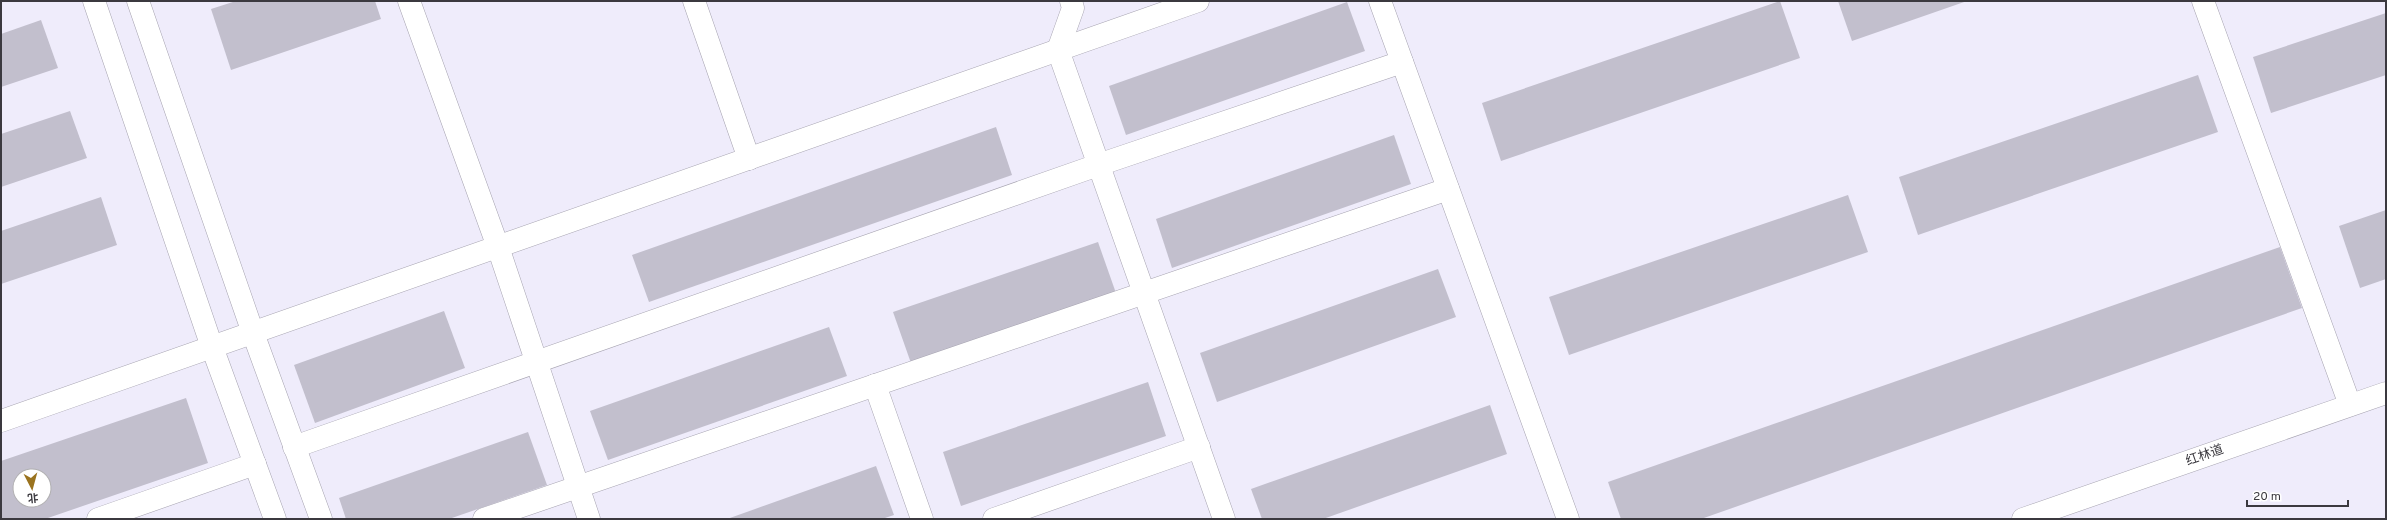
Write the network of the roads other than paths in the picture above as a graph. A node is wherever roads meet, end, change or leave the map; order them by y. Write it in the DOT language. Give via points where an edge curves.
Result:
graph roads {
  1 [pos="94,1"];
  2 [pos="138,1"];
  3 [pos="409,1"];
  4 [pos="694,1"];
  5 [pos="1071,1"];
  6 [pos="1198,1"];
  7 [pos="1380,1"];
  8 [pos="2203,1"];
  9 [pos="1058,50"];
  10 [pos="1402,62"];
  11 [pos="750,159"];
  12 [pos="1098,165"];
  13 [pos="1448,189"];
  14 [pos="498,247"];
  15 [pos="1143,293"];
  16 [pos="253,333"];
  17 [pos="212,348"];
  18 [pos="537,362"];
  19 [pos="875,385"];
  20 [pos="2386,393"];
  21 [pos="2350,405"];
  22 [pos="1,421"];
  23 [pos="294,447"];
  24 [pos="1199,447"];
  25 [pos="255,464"];
  26 [pos="578,487"];
  27 [pos="98,519"];
  28 [pos="275,519"];
  29 [pos="321,519"];
  30 [pos="484,519"];
  31 [pos="589,519"];
  32 [pos="922,519"];
  33 [pos="994,519"];
  34 [pos="1224,519"];
  35 [pos="1568,519"];
  36 [pos="2023,519"];
  1 -- 17 [label="street"];
  2 -- 16 [label="street"];
  3 -- 14 [label="street"];
  4 -- 11 [label="street"];
  5 -- 9 [label="street" via="1073,8"];
  6 -- 9 [label="street"];
  7 -- 10 [label="street"];
  8 -- 21 [label="street"];
  9 -- 11 [label="street"];
  9 -- 12 [label="street"];
  10 -- 12 [label="street"];
  10 -- 13 [label="street"];
  11 -- 14 [label="street"];
  12 -- 15 [label="street"];
  12 -- 18 [label="street"];
  13 -- 15 [label="street"];
  13 -- 35 [label="street"];
  14 -- 16 [label="street"];
  14 -- 18 [label="street"];
  15 -- 19 [label="street"];
  15 -- 24 [label="street"];
  16 -- 17 [label="street"];
  16 -- 23 [label="street"];
  17 -- 22 [label="street"];
  17 -- 25 [label="street"];
  18 -- 23 [label="street"];
  18 -- 26 [label="street"];
  19 -- 26 [label="street"];
  19 -- 32 [label="street"];
  20 -- 21 [label="street, 红林道"];
  21 -- 36 [label="street, 红林道"];
  23 -- 29 [label="street"];
  24 -- 33 [label="street"];
  24 -- 34 [label="street"];
  25 -- 27 [label="street"];
  25 -- 28 [label="street"];
  26 -- 30 [label="street"];
  26 -- 31 [label="street"];
}
